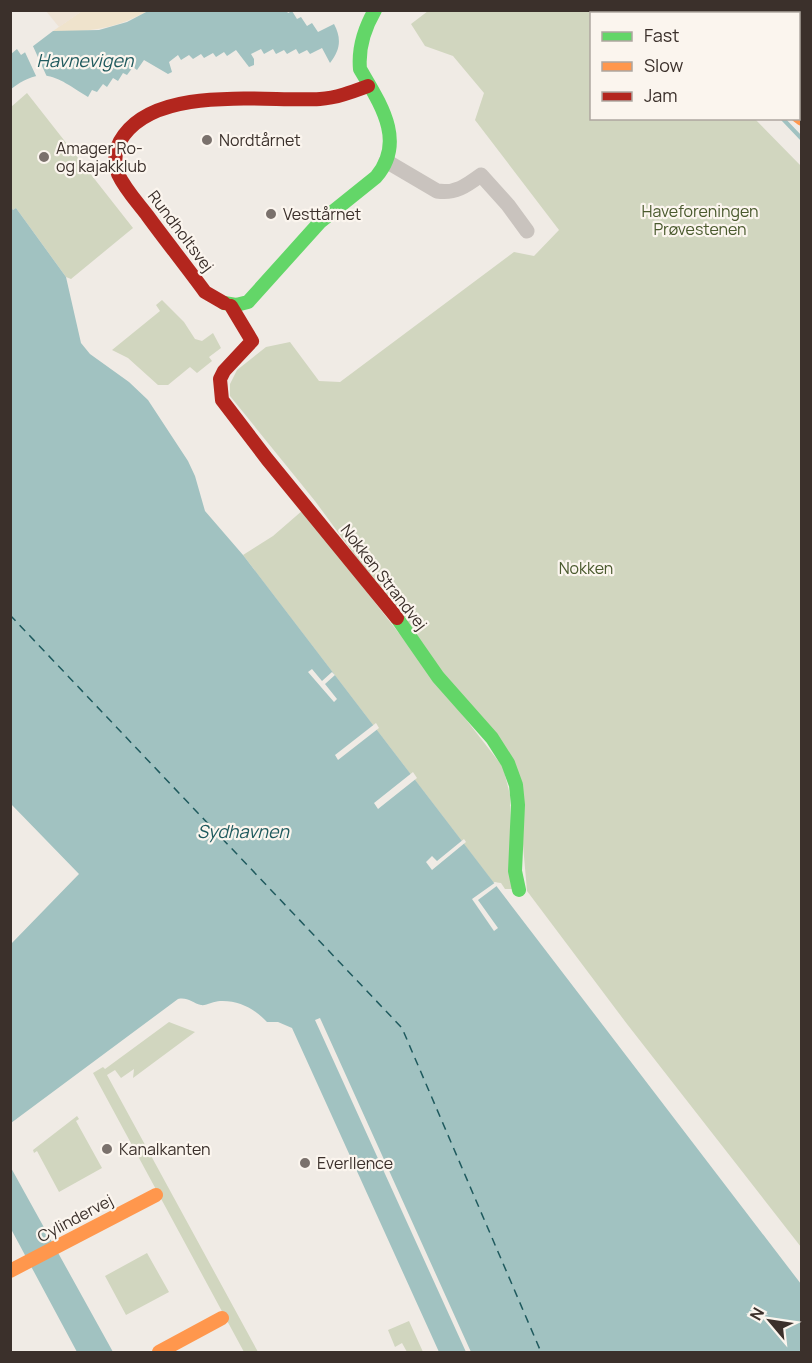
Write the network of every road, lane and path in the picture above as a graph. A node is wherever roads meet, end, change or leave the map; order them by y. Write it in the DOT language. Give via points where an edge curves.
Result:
graph roads {
  1 [pos="375,10"];
  2 [pos="368,86"];
  3 [pos="386,161"];
  4 [pos="527,231"];
  5 [pos="231,306"];
  6 [pos="519,890"];
  7 [pos="156,1195"];
  8 [pos="10,1271"];
  9 [pos="222,1318"];
  10 [pos="159,1353"];
  1 -- 2 [label="street" via="359,54 360,69"];
  2 -- 3 [label="street" via="388,122"];
  2 -- 5 [label="street, Rundholtsvej" via="320,99 228,98 184,104 136,120 120,139 115,160 124,185 205,292"];
  3 -- 4 [label="street" via="436,191 455,192 481,175"];
  3 -- 5 [label="street" via="375,177 320,222 254,297"];
  5 -- 6 [label="street, Nokken Strandvej" via="252,341 224,371 220,379 222,400 393,612 438,677 492,738 508,763 518,805 515,871"];
  7 -- 8 [label="street, Cylindervej"];
  9 -- 10 [label="street"];
}
